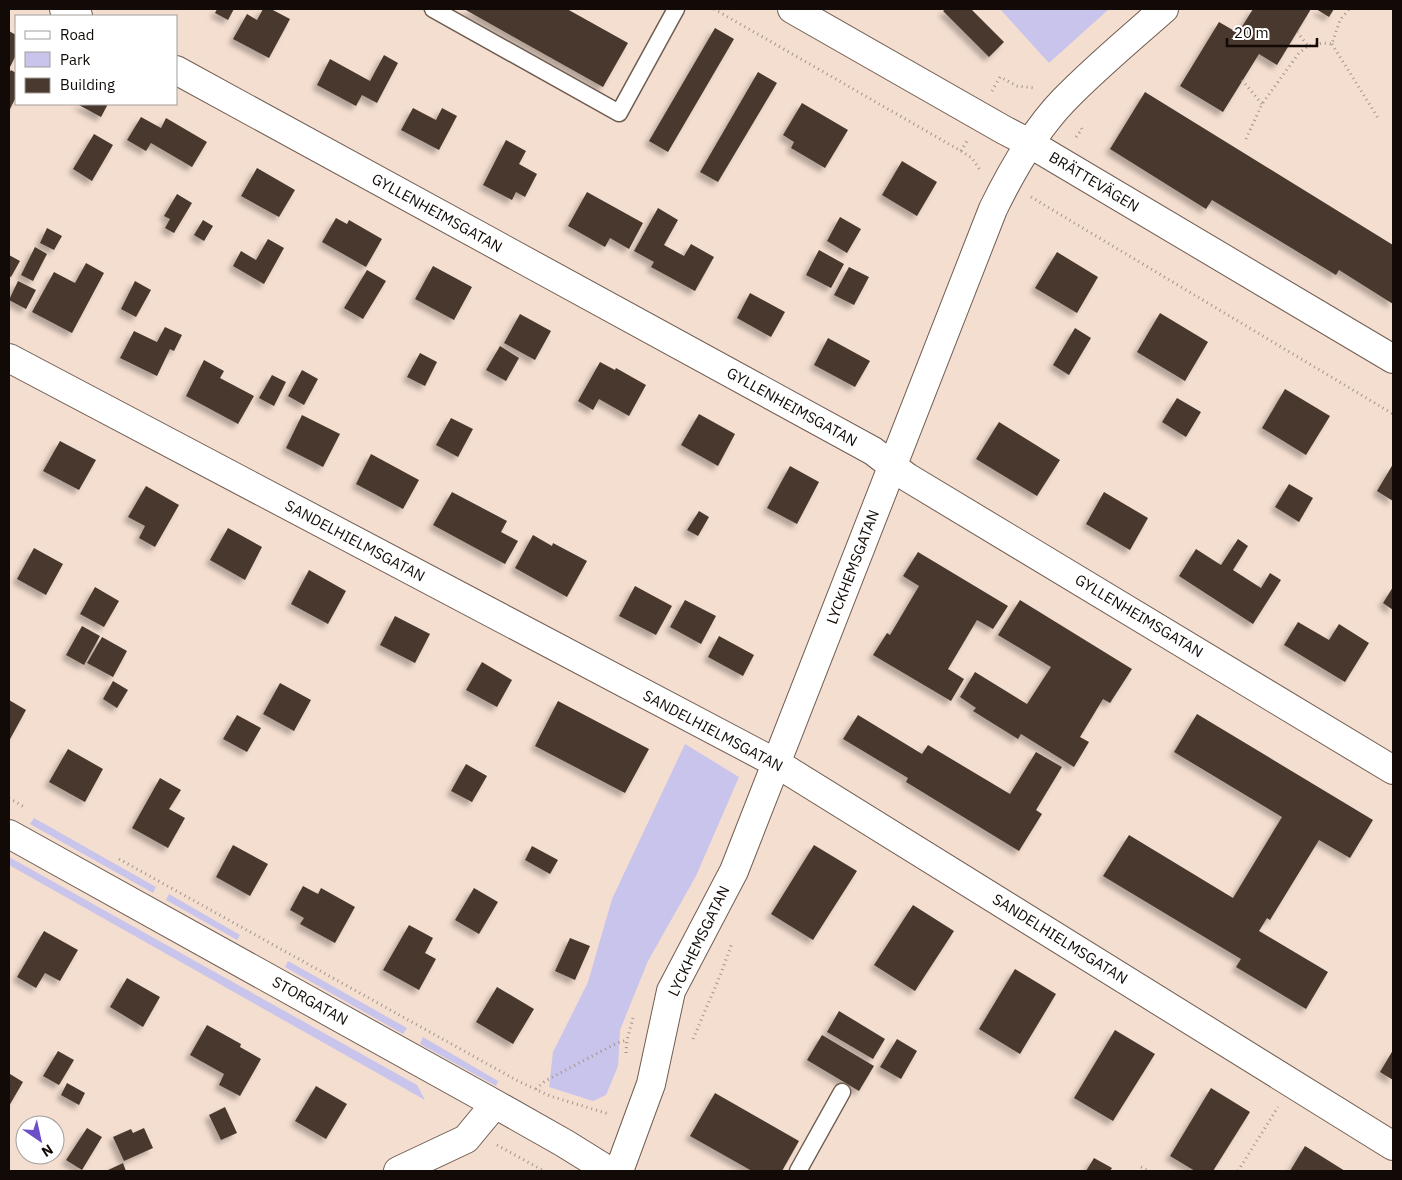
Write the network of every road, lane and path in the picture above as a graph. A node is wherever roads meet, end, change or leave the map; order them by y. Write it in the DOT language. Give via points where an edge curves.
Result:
graph roads {
  1 [pos="64,9"];
  2 [pos="433,9"];
  3 [pos="676,9"];
  4 [pos="714,9"];
  5 [pos="792,9"];
  6 [pos="1164,9"];
  7 [pos="1349,9"];
  8 [pos="76,15"];
  9 [pos="1297,32"];
  10 [pos="1332,44"];
  11 [pos="1308,46"];
  12 [pos="178,71"];
  13 [pos="1242,80"];
  14 [pos="1040,87"];
  15 [pos="1262,104"];
  16 [pos="979,116"];
  17 [pos="1378,118"];
  18 [pos="1246,139"];
  19 [pos="1029,143"];
  20 [pos="1005,184"];
  21 [pos="9,358"];
  22 [pos="1393,359"];
  23 [pos="1393,414"];
  24 [pos="893,466"];
  25 [pos="776,763"];
  26 [pos="1393,770"];
  27 [pos="9,798"];
  28 [pos="35,812"];
  29 [pos="9,834"];
  30 [pos="113,855"];
  31 [pos="626,1040"];
  32 [pos="1293,1083"];
  33 [pos="536,1090"];
  34 [pos="842,1092"];
  35 [pos="495,1104"];
  36 [pos="612,1115"];
  37 [pos="1393,1146"];
  38 [pos="1141,1166"];
  39 [pos="398,1171"];
  40 [pos="609,1171"];
  41 [pos="619,1171"];
  42 [pos="798,1171"];
  43 [pos="1149,1171"];
  44 [pos="1238,1171"];
  1 -- 8 [label="street"];
  2 -- 3 [label="lane" via="618,113"];
  4 -- 16 [label="path" via="961,151"];
  5 -- 16 [label="street, BRÄTTEVÄGEN"];
  6 -- 19 [label="street, LYCKHEMSGATAN" via="1064,100"];
  7 -- 10 [label="path" via="1340,20"];
  9 -- 11 [label="path"];
  10 -- 11 [label="path" via="1323,42"];
  10 -- 17 [label="path"];
  11 -- 15 [label="path" via="1299,53"];
  12 -- 24 [label="street, GYLLENHEIMSGATAN" via="873,451"];
  13 -- 15 [label="path"];
  14 -- 16 [label="path" via="1017,86 1000,77"];
  15 -- 18 [label="path"];
  16 -- 19 [label="street, BRÄTTEVÄGEN"];
  19 -- 20 [label="street, LYCKHEMSGATAN"];
  19 -- 22 [label="street, BRÄTTEVÄGEN"];
  20 -- 23 [label="path" via="1061,214"];
  20 -- 24 [label="street, LYCKHEMSGATAN"];
  21 -- 25 [label="street, SANDELHIELMSGATAN"];
  24 -- 25 [label="street, LYCKHEMSGATAN"];
  24 -- 26 [label="street, GYLLENHEIMSGATAN"];
  25 -- 32 [label="street, SANDELHIELMSGATAN"];
  25 -- 41 [label="street, LYCKHEMSGATAN" via="734,871 671,991 651,1084"];
  27 -- 28 [label="path"];
  29 -- 35 [label="street, STORGATAN"];
  30 -- 33 [label="path"];
  31 -- 33 [label="path" via="545,1081"];
  32 -- 37 [label="street, SANDELHIELMSGATAN"];
  32 -- 44 [label="path"];
  33 -- 36 [label="path"];
  34 -- 42 [label="lane"];
  35 -- 39 [label="street" via="466,1139"];
  35 -- 40 [label="street, STORGATAN"];
  38 -- 43 [label="path"];
}
